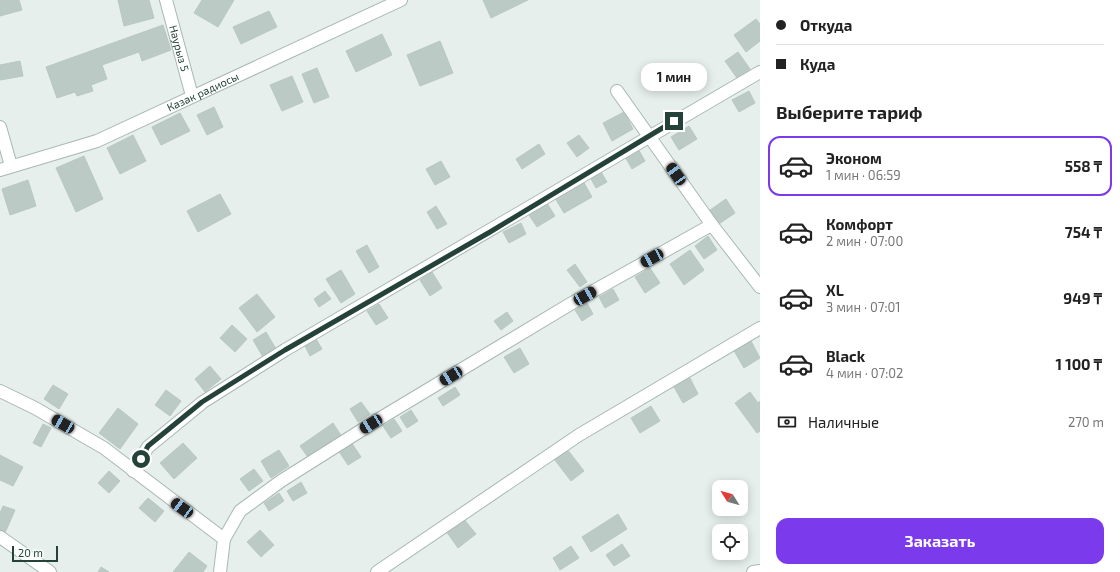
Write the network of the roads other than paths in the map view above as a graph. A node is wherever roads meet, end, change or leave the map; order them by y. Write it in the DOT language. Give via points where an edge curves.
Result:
graph roads {
  1 [pos="166,0"];
  2 [pos="401,0"];
  3 [pos="376,5"];
  4 [pos="760,72"];
  5 [pos="617,92"];
  6 [pos="192,96"];
  7 [pos="0,127"];
  8 [pos="649,136"];
  9 [pos="6,168"];
  10 [pos="712,225"];
  11 [pos="760,287"];
  12 [pos="760,328"];
  13 [pos="0,391"];
  14 [pos="133,471"];
  15 [pos="0,537"];
  16 [pos="224,539"];
  17 [pos="760,571"];
  18 [pos="50,572"];
  19 [pos="220,572"];
  20 [pos="377,572"];
  21 [pos="753,572"];
  1 -- 6 [label="street, Наурыз 5"];
  2 -- 3 [label="street, Казак радиосы"];
  3 -- 6 [label="street, Казак радиосы"];
  4 -- 8 [label="street"];
  5 -- 8 [label="street"];
  6 -- 9 [label="street, Казак радиосы" via="97,141"];
  7 -- 9 [label="street"];
  8 -- 10 [label="street"];
  8 -- 14 [label="street" via="490,232 285,350 202,402 148,446"];
  10 -- 11 [label="street"];
  10 -- 16 [label="street" via="572,303 281,481 240,511"];
  12 -- 20 [label="street" via="580,435"];
  13 -- 14 [label="street" via="104,448"];
  14 -- 16 [label="street"];
  15 -- 18 [label="street"];
  16 -- 19 [label="street"];
  17 -- 21 [label="street"];
}
